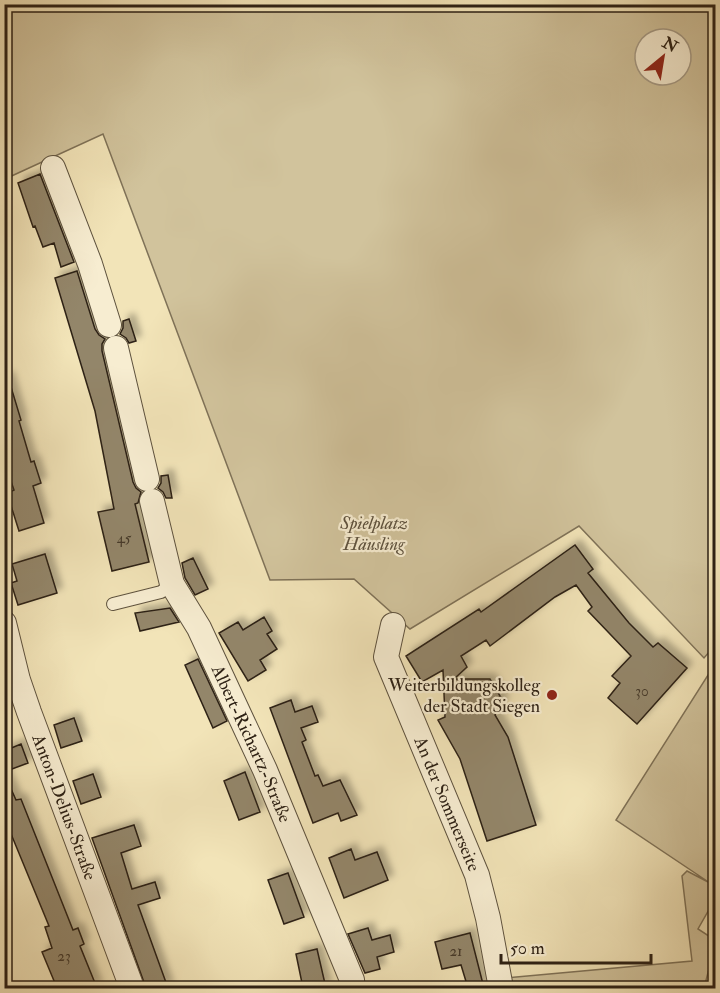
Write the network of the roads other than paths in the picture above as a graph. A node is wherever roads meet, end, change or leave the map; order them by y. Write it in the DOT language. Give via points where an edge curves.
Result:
graph roads {
  1 [pos="53,168"];
  2 [pos="172,584"];
  3 [pos="113,604"];
  4 [pos="4,623"];
  5 [pos="393,625"];
  6 [pos="132,988"];
  7 [pos="353,988"];
  8 [pos="501,988"];
  1 -- 2 [label="street, Albert-Richartz-Straße" via="90,264 112,336"];
  2 -- 3 [label="lane" via="161,592"];
  2 -- 7 [label="street, Albert-Richartz-Straße" via="199,628 265,770"];
  4 -- 6 [label="street, Anton-Delius-Straße" via="29,712"];
  5 -- 8 [label="street, An der Sommerseite" via="386,657 477,875"];
}
